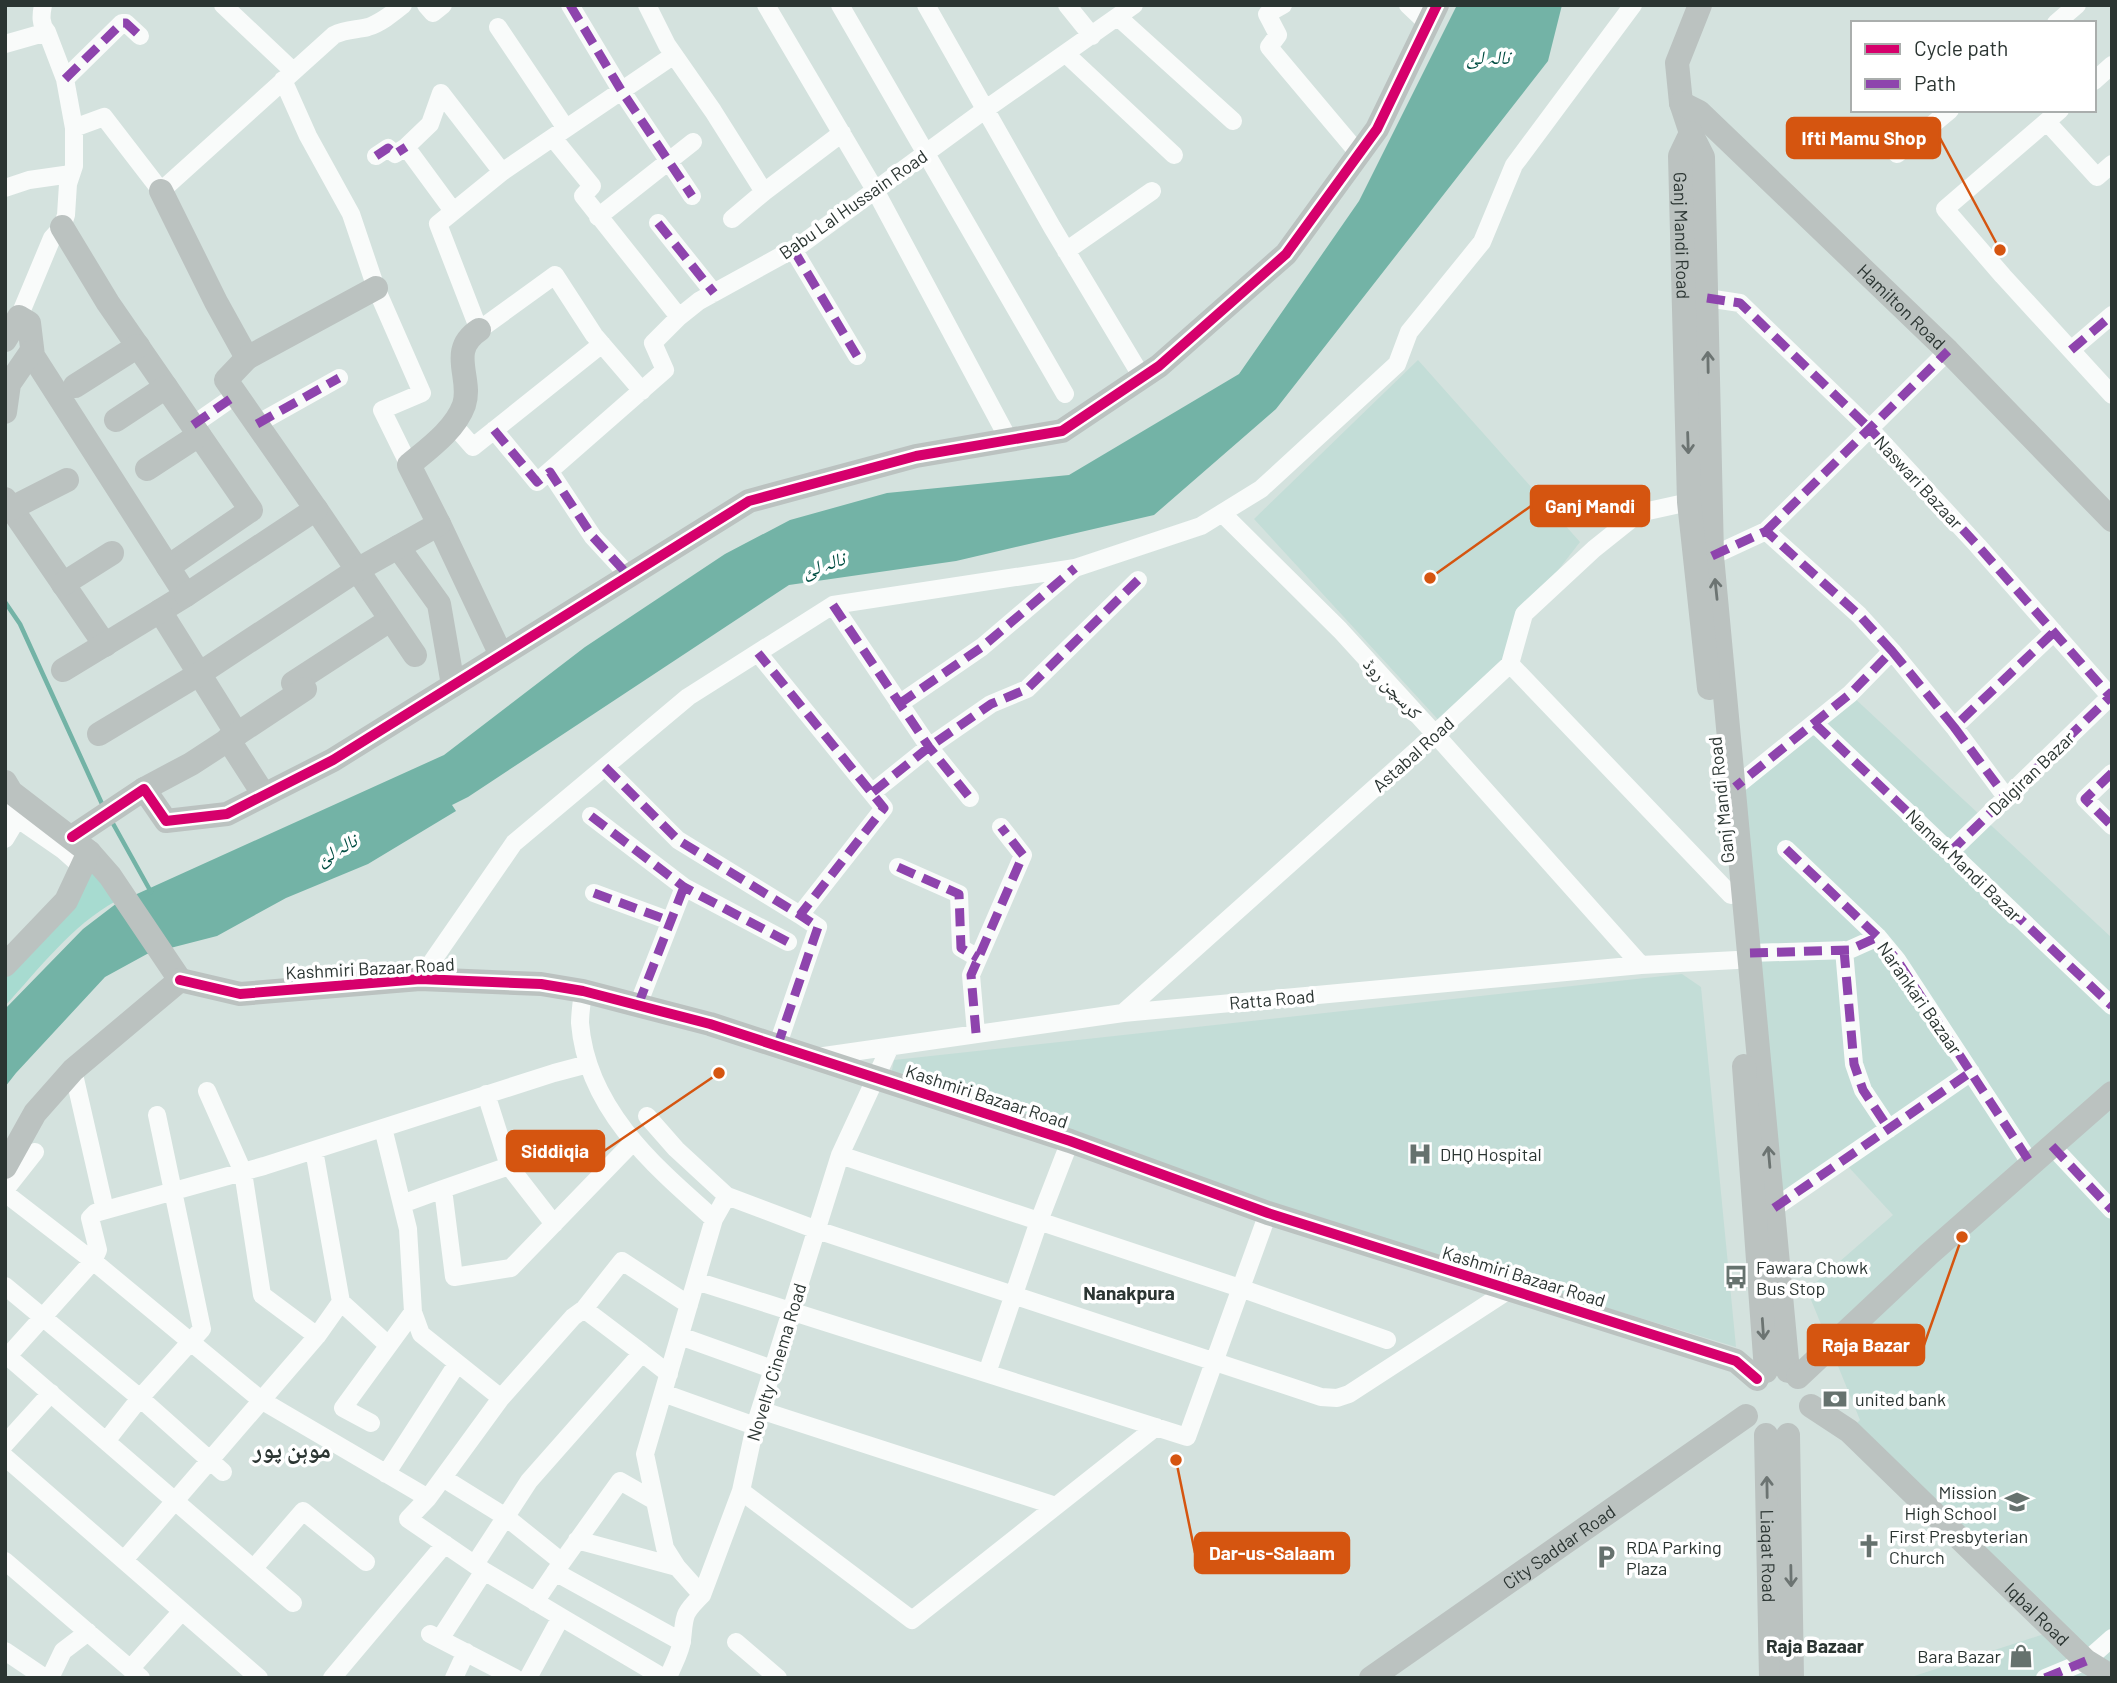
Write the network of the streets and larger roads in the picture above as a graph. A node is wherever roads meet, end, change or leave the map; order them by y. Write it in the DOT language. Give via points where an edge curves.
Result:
graph roads {
  1 [pos="43,5"];
  2 [pos="223,5"];
  3 [pos="403,5"];
  4 [pos="426,5"];
  5 [pos="443,5"];
  6 [pos="570,5"];
  7 [pos="647,5"];
  8 [pos="766,5"];
  9 [pos="840,5"];
  10 [pos="926,5"];
  11 [pos="1067,5"];
  12 [pos="1134,5"];
  13 [pos="1283,5"];
  14 [pos="1408,5"];
  15 [pos="1633,5"];
  16 [pos="2077,5"];
  17 [pos="1701,10"];
  18 [pos="1433,15"];
  19 [pos="1118,17"];
  20 [pos="2058,21"];
  21 [pos="498,27"];
  22 [pos="47,32"];
  23 [pos="139,36"];
  24 [pos="1092,36"];
  25 [pos="5,44"];
  26 [pos="1066,54"];
  27 [pos="674,55"];
  28 [pos="2112,65"];
  29 [pos="288,76"];
  30 [pos="65,79"];
  31 [pos="2096,79"];
  32 [pos="621,90"];
  33 [pos="1681,103"];
  34 [pos="986,109"];
  35 [pos="1948,112"];
  36 [pos="2053,116"];
  37 [pos="1233,121"];
  38 [pos="74,128"];
  39 [pos="1691,132"];
  40 [pos="559,133"];
  41 [pos="842,133"];
  42 [pos="693,142"];
  43 [pos="406,147"];
  44 [pos="924,154"];
  45 [pos="1897,154"];
  46 [pos="1174,155"];
  47 [pos="1359,155"];
  48 [pos="376,156"];
  49 [pos="669,162"];
  50 [pos="2112,164"];
  51 [pos="502,172"];
  52 [pos="71,174"];
  53 [pos="5,188"];
  54 [pos="875,190"];
  55 [pos="161,191"];
  56 [pos="1152,191"];
  57 [pos="764,192"];
  58 [pos="692,196"];
  59 [pos="453,211"];
  60 [pos="598,217"];
  61 [pos="732,219"];
  62 [pos="658,223"];
  63 [pos="62,228"];
  64 [pos="793,249"];
  65 [pos="1066,251"];
  66 [pos="376,288"];
  67 [pos="714,293"];
  68 [pos="1707,298"];
  69 [pos="2112,315"];
  70 [pos="19,317"];
  71 [pos="679,317"];
  72 [pos="479,330"];
  73 [pos="5,340"];
  74 [pos="602,344"];
  75 [pos="138,346"];
  76 [pos="2071,350"];
  77 [pos="1948,351"];
  78 [pos="32,352"];
  79 [pos="858,356"];
  80 [pos="247,358"];
  81 [pos="339,377"];
  82 [pos="1142,377"];
  83 [pos="75,386"];
  84 [pos="166,387"];
  85 [pos="642,390"];
  86 [pos="1065,394"];
  87 [pos="236,395"];
  88 [pos="2112,396"];
  89 [pos="5,412"];
  90 [pos="117,419"];
  91 [pos="452,423"];
  92 [pos="257,424"];
  93 [pos="1870,429"];
  94 [pos="196,430"];
  95 [pos="494,430"];
  96 [pos="1009,440"];
  97 [pos="409,465"];
  98 [pos="147,469"];
  99 [pos="550,472"];
  100 [pos="67,480"];
  101 [pos="1689,502"];
  102 [pos="8,503"];
  103 [pos="316,509"];
  104 [pos="1222,513"];
  105 [pos="2112,520"];
  106 [pos="439,524"];
  107 [pos="1766,531"];
  108 [pos="398,547"];
  109 [pos="112,553"];
  110 [pos="1703,558"];
  111 [pos="168,567"];
  112 [pos="1075,568"];
  113 [pos="357,570"];
  114 [pos="629,576"];
  115 [pos="1138,580"];
  116 [pos="63,584"];
  117 [pos="186,595"];
  118 [pos="833,606"];
  119 [pos="160,611"];
  120 [pos="390,620"];
  121 [pos="2054,632"];
  122 [pos="105,645"];
  123 [pos="1892,651"];
  124 [pos="758,653"];
  125 [pos="415,654"];
  126 [pos="501,655"];
  127 [pos="1510,664"];
  128 [pos="63,670"];
  129 [pos="199,674"];
  130 [pos="453,685"];
  131 [pos="2111,695"];
  132 [pos="899,704"];
  133 [pos="1815,724"];
  134 [pos="1954,727"];
  135 [pos="99,734"];
  136 [pos="1435,734"];
  137 [pos="232,736"];
  138 [pos="929,747"];
  139 [pos="605,767"];
  140 [pos="2112,773"];
  141 [pos="1735,787"];
  142 [pos="873,792"];
  143 [pos="139,793"];
  144 [pos="264,795"];
  145 [pos="2007,797"];
  146 [pos="971,798"];
  147 [pos="9,799"];
  148 [pos="591,816"];
  149 [pos="2112,825"];
  150 [pos="1000,827"];
  151 [pos="5,839"];
  152 [pos="1786,849"];
  153 [pos="81,852"];
  154 [pos="1950,852"];
  155 [pos="898,867"];
  156 [pos="684,887"];
  157 [pos="594,893"];
  158 [pos="1731,895"];
  159 [pos="800,915"];
  160 [pos="670,921"];
  161 [pos="1878,937"];
  162 [pos="788,942"];
  163 [pos="1844,950"];
  164 [pos="1743,957"];
  165 [pos="978,958"];
  166 [pos="5,965"];
  167 [pos="1641,965"];
  168 [pos="420,979"];
  169 [pos="180,980"];
  170 [pos="583,991"];
  171 [pos="638,1005"];
  172 [pos="2112,1006"];
  173 [pos="1123,1013"];
  174 [pos="976,1033"];
  175 [pos="890,1046"];
  176 [pos="777,1047"];
  177 [pos="810,1058"];
  178 [pos="588,1065"];
  179 [pos="73,1070"];
  180 [pos="1971,1072"];
  181 [pos="876,1079"];
  182 [pos="207,1091"];
  183 [pos="2112,1093"];
  184 [pos="486,1094"];
  185 [pos="2112,1113"];
  186 [pos="157,1115"];
  187 [pos="647,1116"];
  188 [pos="383,1128"];
  189 [pos="1889,1129"];
  190 [pos="1070,1141"];
  191 [pos="633,1142"];
  192 [pos="314,1150"];
  193 [pos="35,1152"];
  194 [pos="2056,1152"];
  195 [pos="840,1155"];
  196 [pos="2031,1164"];
  197 [pos="509,1166"];
  198 [pos="5,1167"];
  199 [pos="243,1172"];
  200 [pos="443,1189"];
  201 [pos="173,1191"];
  202 [pos="5,1192"];
  203 [pos="727,1196"];
  204 [pos="402,1204"];
  205 [pos="1774,1208"];
  206 [pos="105,1210"];
  207 [pos="2112,1210"];
  208 [pos="1268,1213"];
  209 [pos="714,1219"];
  210 [pos="1039,1221"];
  211 [pos="554,1223"];
  212 [pos="817,1230"];
  213 [pos="93,1261"];
  214 [pos="696,1281"];
  215 [pos="5,1286"];
  216 [pos="1240,1287"];
  217 [pos="1509,1290"];
  218 [pos="1014,1296"];
  219 [pos="341,1302"];
  220 [pos="689,1305"];
  221 [pos="584,1309"];
  222 [pos="790,1309"];
  223 [pos="413,1312"];
  224 [pos="41,1318"];
  225 [pos="317,1336"];
  226 [pos="680,1336"];
  227 [pos="1387,1340"];
  228 [pos="190,1343"];
  229 [pos="388,1345"];
  230 [pos="642,1353"];
  231 [pos="6,1355"];
  232 [pos="1214,1362"];
  233 [pos="457,1364"];
  234 [pos="772,1369"];
  235 [pos="987,1373"];
  236 [pos="669,1374"];
  237 [pos="1788,1382"];
  238 [pos="51,1393"];
  239 [pos="663,1393"];
  240 [pos="140,1398"];
  241 [pos="501,1398"];
  242 [pos="261,1400"];
  243 [pos="1746,1416"];
  244 [pos="758,1418"];
  245 [pos="371,1423"];
  246 [pos="1156,1427"];
  247 [pos="1777,1435"];
  248 [pos="107,1440"];
  249 [pos="5,1444"];
  250 [pos="5,1457"];
  251 [pos="209,1460"];
  252 [pos="223,1472"];
  253 [pos="386,1474"];
  254 [pos="443,1478"];
  255 [pos="740,1491"];
  256 [pos="428,1498"];
  257 [pos="175,1499"];
  258 [pos="655,1501"];
  259 [pos="1056,1506"];
  260 [pos="506,1517"];
  261 [pos="577,1540"];
  262 [pos="445,1544"];
  263 [pos="5,1560"];
  264 [pos="124,1560"];
  265 [pos="366,1562"];
  266 [pos="558,1567"];
  267 [pos="677,1567"];
  268 [pos="254,1568"];
  269 [pos="479,1568"];
  270 [pos="702,1595"];
  271 [pos="535,1602"];
  272 [pos="293,1603"];
  273 [pos="182,1611"];
  274 [pos="561,1617"];
  275 [pos="89,1632"];
  276 [pos="2112,1638"];
  277 [pos="682,1642"];
  278 [pos="736,1642"];
  279 [pos="5,1651"];
  280 [pos="466,1652"];
  281 [pos="2086,1661"];
  282 [pos="136,1673"];
  283 [pos="2112,1677"];
  284 [pos="47,1678"];
  285 [pos="259,1678"];
  286 [pos="332,1678"];
  287 [pos="454,1678"];
  288 [pos="515,1678"];
  289 [pos="528,1678"];
  290 [pos="666,1678"];
  291 [pos="778,1678"];
  292 [pos="1371,1678"];
  293 [pos="1771,1678"];
  294 [pos="1792,1678"];
  295 [pos="2045,1678"];
  1 -- 22 [label="street" via="41,17"];
  2 -- 29 [label="street"];
  3 -- 29 [label="street" via="368,27 334,35"];
  4 -- 5 [label="street" via="433,13"];
  6 -- 32 [label="street"];
  7 -- 27 [label="street"];
  8 -- 41 [label="street"];
  9 -- 44 [label="street"];
  10 -- 34 [label="street"];
  11 -- 24 [label="street"];
  12 -- 19 [label="street, Babu Lal Hussain Road"];
  13 -- 47 [label="street" via="1267,14 1278,35 1269,47"];
  14 -- 18 [label="street"];
  15 -- 104 [label="street" via="1514,165 1482,242 1409,332 1397,364 1261,489"];
  16 -- 20 [label="street"];
  17 -- 33 [label="street" via="1677,63"];
  18 -- 47 [label="street" via="1377,129"];
  19 -- 24 [label="street, Babu Lal Hussain Road"];
  19 -- 37 [label="street"];
  21 -- 40 [label="street"];
  22 -- 25 [label="street"];
  22 -- 30 [label="street"];
  23 -- 30 [label="street" via="122,23"];
  24 -- 26 [label="street, Babu Lal Hussain Road"];
  26 -- 34 [label="street, Babu Lal Hussain Road"];
  26 -- 46 [label="street"];
  27 -- 32 [label="street"];
  27 -- 57 [label="street"];
  28 -- 31 [label="street"];
  29 -- 55 [label="street"];
  29 -- 66 [label="street" via="309,135 351,214"];
  30 -- 38 [label="street"];
  32 -- 40 [label="street"];
  32 -- 49 [label="street"];
  33 -- 39 [label="street"];
  33 -- 77 [label="street, Hamilton Road" via="1699,112"];
  34 -- 44 [label="street, Babu Lal Hussain Road"];
  34 -- 65 [label="street"];
  35 -- 45 [label="street"];
  36 -- 50 [label="street" via="2097,177"];
  36 -- 76 [label="street" via="1945,209"];
  38 -- 52 [label="street"];
  38 -- 55 [label="street" via="106,118"];
  39 -- 68 [label="street, Ganj Mandi Road" via="1703,157"];
  39 -- 101 [label="street, Ganj Mandi Road, one-way" via="1680,156"];
  40 -- 51 [label="street"];
  40 -- 60 [label="street" via="592,186 583,196"];
  41 -- 54 [label="street"];
  41 -- 57 [label="street"];
  42 -- 49 [label="street"];
  43 -- 48 [label="street" via="395,154 388,148"];
  43 -- 51 [label="street" via="430,124 441,93"];
  43 -- 59 [label="street"];
  44 -- 54 [label="street, Babu Lal Hussain Road"];
  44 -- 86 [label="street"];
  47 -- 82 [label="street" via="1286,254"];
  49 -- 58 [label="street"];
  49 -- 60 [label="street"];
  51 -- 59 [label="street"];
  52 -- 53 [label="street"];
  52 -- 63 [label="street"];
  54 -- 64 [label="street, Babu Lal Hussain Road"];
  54 -- 96 [label="street"];
  55 -- 80 [label="street"];
  56 -- 65 [label="street"];
  57 -- 61 [label="street"];
  59 -- 72 [label="street" via="438,223"];
  60 -- 71 [label="street"];
  62 -- 67 [label="street"];
  63 -- 70 [label="street" via="52,239"];
  63 -- 75 [label="street"];
  64 -- 67 [label="street, Babu Lal Hussain Road"];
  64 -- 79 [label="street"];
  65 -- 82 [label="street"];
  66 -- 80 [label="street"];
  66 -- 97 [label="street" via="422,393 382,410"];
  67 -- 71 [label="street, Babu Lal Hussain Road"];
  68 -- 93 [label="street, Naswari Bazaar" via="1740,303"];
  110 -- 68 [label="street, Ganj Mandi Road, one-way"];
  69 -- 76 [label="street"];
  70 -- 73 [label="street"];
  70 -- 78 [label="street" via="29,323"];
  71 -- 85 [label="street, Babu Lal Hussain Road" via="653,343 665,370"];
  72 -- 74 [label="street" via="555,275"];
  72 -- 91 [label="street" via="469,337 461,359 465,402"];
  74 -- 85 [label="street"];
  74 -- 95 [label="street"];
  75 -- 83 [label="street"];
  75 -- 84 [label="street"];
  76 -- 88 [label="street"];
  77 -- 93 [label="street"];
  77 -- 105 [label="street, Hamilton Road"];
  78 -- 89 [label="street" via="9,384"];
  78 -- 111 [label="street"];
  80 -- 87 [label="street" via="226,380"];
  81 -- 92 [label="street"];
  82 -- 96 [label="street" via="1062,431"];
  84 -- 90 [label="street"];
  84 -- 94 [label="street"];
  85 -- 99 [label="street, Babu Lal Hussain Road"];
  87 -- 92 [label="street"];
  87 -- 94 [label="street"];
  91 -- 95 [label="street" via="473,447"];
  91 -- 97 [label="street"];
  92 -- 103 [label="street"];
  93 -- 107 [label="street"];
  93 -- 121 [label="street, Naswari Bazaar"];
  94 -- 98 [label="street"];
  94 -- 111 [label="street" via="251,510"];
  95 -- 99 [label="street" via="537,482"];
  96 -- 114 [label="street" via="916,456 749,501"];
  97 -- 106 [label="street"];
  99 -- 114 [label="street" via="593,537"];
  100 -- 102 [label="street"];
  101 -- 110 [label="street, Ganj Mandi Road"];
  101 -- 127 [label="street" via="1639,513 1594,549 1524,614"];
  102 -- 116 [label="street"];
  103 -- 113 [label="street"];
  103 -- 117 [label="street"];
  104 -- 112 [label="street" via="1201,526"];
  104 -- 136 [label="street, کرسچن روڈ"];
  106 -- 108 [label="street"];
  106 -- 126 [label="street"];
  107 -- 110 [label="street"];
  107 -- 123 [label="street"];
  108 -- 113 [label="street"];
  108 -- 130 [label="street" via="439,604"];
  109 -- 116 [label="street"];
  141 -- 110 [label="street, Ganj Mandi Road, one-way"];
  110 -- 158 [label="street, Ganj Mandi Road"];
  111 -- 117 [label="street"];
  112 -- 118 [label="street"];
  112 -- 132 [label="street" via="982,647"];
  113 -- 120 [label="street"];
  113 -- 129 [label="street"];
  114 -- 126 [label="street"];
  115 -- 138 [label="street" via="1027,689 991,704"];
  116 -- 122 [label="street"];
  117 -- 119 [label="street"];
  118 -- 124 [label="street"];
  118 -- 132 [label="street"];
  119 -- 122 [label="street"];
  119 -- 129 [label="street"];
  120 -- 125 [label="street"];
  120 -- 137 [label="street"];
  121 -- 131 [label="street, Naswari Bazaar"];
  121 -- 134 [label="street"];
  122 -- 128 [label="street"];
  123 -- 133 [label="street"];
  123 -- 134 [label="street"];
  124 -- 139 [label="street" via="688,697"];
  124 -- 142 [label="street"];
  126 -- 130 [label="street"];
  127 -- 136 [label="street, Astabal Road"];
  127 -- 158 [label="street"];
  129 -- 135 [label="street"];
  129 -- 137 [label="street"];
  130 -- 144 [label="street" via="333,760"];
  131 -- 145 [label="street, Dalgiran Bazar"];
  132 -- 138 [label="street"];
  133 -- 141 [label="street"];
  133 -- 154 [label="street, Namak Mandi Bazar"];
  134 -- 145 [label="street"];
  136 -- 167 [label="street, کرسچن روڈ"];
  136 -- 173 [label="street, Astabal Road"];
  137 -- 143 [label="street"];
  137 -- 144 [label="street"];
  138 -- 142 [label="street"];
  138 -- 146 [label="street"];
  139 -- 159 [label="street" via="678,839"];
  139 -- 168 [label="street" via="514,843"];
  140 -- 149 [label="street" via="2085,799"];
  141 -- 164 [label="street, Ganj Mandi Road"];
  142 -- 159 [label="street" via="884,808"];
  143 -- 144 [label="street" via="166,821 227,814"];
  143 -- 153 [label="street" via="99,818"];
  145 -- 154 [label="street, Dalgiran Bazar"];
  147 -- 151 [label="street"];
  147 -- 153 [label="street"];
  148 -- 156 [label="street"];
  150 -- 165 [label="street" via="1023,855"];
  152 -- 161 [label="street, Narankari Bazaar"];
  153 -- 166 [label="street" via="66,901"];
  153 -- 169 [label="street" via="110,876"];
  154 -- 172 [label="street, Namak Mandi Bazar"];
  155 -- 165 [label="street" via="959,894 961,948"];
  156 -- 160 [label="street"];
  156 -- 162 [label="street"];
  157 -- 160 [label="street"];
  158 -- 164 [label="street, Ganj Mandi Road"];
  159 -- 176 [label="street" via="818,927"];
  160 -- 171 [label="street"];
  161 -- 163 [label="street, Ratta Road"];
  161 -- 180 [label="street, Narankari Bazaar"];
  163 -- 164 [label="street, Ratta Road"];
  163 -- 189 [label="street" via="1854,1064 1863,1090"];
  164 -- 167 [label="street, Ratta Road"];
  205 -- 164 [label="street, Ganj Mandi Road, one-way"];
  164 -- 237 [label="street, Ganj Mandi Road, one-way"];
  165 -- 174 [label="street" via="971,975"];
  167 -- 173 [label="street, Ratta Road"];
  168 -- 169 [label="street, Kashmiri Bazaar Road" via="240,993"];
  168 -- 170 [label="street, Kashmiri Bazaar Road" via="541,984"];
  169 -- 179 [label="street"];
  170 -- 171 [label="street, Kashmiri Bazaar Road"];
  170 -- 178 [label="street" via="580,1022"];
  171 -- 176 [label="street, Kashmiri Bazaar Road"];
  173 -- 174 [label="street, Ratta Road"];
  174 -- 175 [label="street, Ratta Road"];
  175 -- 177 [label="street, Ratta Road"];
  175 -- 181 [label="street, Novelty Cinema Road"];
  176 -- 177 [label="street, Kashmiri Bazaar Road"];
  177 -- 181 [label="street, Kashmiri Bazaar Road"];
  178 -- 184 [label="street"];
  178 -- 191 [label="street" via="611,1113"];
  179 -- 198 [label="street" via="35,1113"];
  179 -- 206 [label="street"];
  180 -- 189 [label="street"];
  180 -- 196 [label="street, Narankari Bazaar"];
  181 -- 190 [label="street, Kashmiri Bazaar Road"];
  181 -- 195 [label="street, Novelty Cinema Road"];
  182 -- 199 [label="street"];
  183 -- 194 [label="street"];
  184 -- 188 [label="street"];
  184 -- 197 [label="street"];
  185 -- 194 [label="street"];
  186 -- 201 [label="street"];
  187 -- 203 [label="street"];
  188 -- 192 [label="street"];
  188 -- 204 [label="street"];
  189 -- 205 [label="street"];
  190 -- 208 [label="street, Kashmiri Bazaar Road"];
  190 -- 210 [label="street"];
  191 -- 209 [label="street"];
  191 -- 211 [label="street"];
  192 -- 199 [label="street"];
  192 -- 219 [label="street"];
  193 -- 202 [label="street"];
  194 -- 196 [label="street"];
  194 -- 207 [label="street"];
  194 -- 237 [label="street"];
  195 -- 210 [label="street"];
  195 -- 212 [label="street, Novelty Cinema Road"];
  196 -- 237 [label="street"];
  197 -- 200 [label="street"];
  197 -- 211 [label="street"];
  199 -- 201 [label="street"];
  199 -- 225 [label="street" via="262,1295"];
  200 -- 204 [label="street"];
  200 -- 211 [label="street" via="454,1277 511,1268"];
  201 -- 206 [label="street"];
  201 -- 228 [label="street" via="202,1329"];
  202 -- 213 [label="street"];
  203 -- 209 [label="street"];
  203 -- 212 [label="street"];
  204 -- 223 [label="street"];
  205 -- 237 [label="street, Ganj Mandi Road"];
  206 -- 213 [label="street" via="90,1218 98,1250"];
  208 -- 216 [label="street"];
  208 -- 217 [label="street, Kashmiri Bazaar Road"];
  209 -- 214 [label="street"];
  210 -- 216 [label="street"];
  210 -- 218 [label="street"];
  212 -- 218 [label="street"];
  212 -- 222 [label="street, Novelty Cinema Road"];
  213 -- 224 [label="street"];
  213 -- 228 [label="street"];
  214 -- 220 [label="street"];
  214 -- 222 [label="street"];
  215 -- 224 [label="street"];
  216 -- 227 [label="street"];
  216 -- 232 [label="street"];
  217 -- 232 [label="street" via="1337,1398"];
  217 -- 237 [label="street, Kashmiri Bazaar Road" via="1736,1361"];
  218 -- 232 [label="street"];
  218 -- 235 [label="street"];
  219 -- 225 [label="street"];
  219 -- 229 [label="street"];
  220 -- 221 [label="street" via="622,1261"];
  220 -- 226 [label="street"];
  221 -- 230 [label="street"];
  221 -- 241 [label="street"];
  222 -- 234 [label="street, Novelty Cinema Road"];
  222 -- 235 [label="street"];
  223 -- 229 [label="street"];
  223 -- 233 [label="street" via="421,1335"];
  224 -- 231 [label="street"];
  224 -- 240 [label="street"];
  225 -- 242 [label="street"];
  226 -- 234 [label="street"];
  226 -- 236 [label="street"];
  228 -- 240 [label="street"];
  228 -- 242 [label="street"];
  229 -- 245 [label="street" via="343,1408"];
  230 -- 236 [label="street"];
  230 -- 260 [label="street" via="529,1481"];
  231 -- 238 [label="street"];
  232 -- 246 [label="street" via="1187,1437"];
  233 -- 241 [label="street"];
  233 -- 253 [label="street"];
  234 -- 244 [label="street, Novelty Cinema Road"];
  235 -- 246 [label="street"];
  236 -- 239 [label="street"];
  237 -- 243 [label="street" via="1749,1385"];
  237 -- 247 [label="street" via="1807,1418 1799,1428"];
  237 -- 281 [label="street, Iqbal Road" via="1849,1431"];
  238 -- 248 [label="street"];
  238 -- 249 [label="street"];
  239 -- 244 [label="street"];
  239 -- 258 [label="street" via="645,1454"];
  240 -- 248 [label="street"];
  240 -- 251 [label="street"];
  241 -- 254 [label="street"];
  242 -- 251 [label="street"];
  242 -- 253 [label="street"];
  243 -- 247 [label="street" via="1751,1424"];
  243 -- 292 [label="street, City Saddar Road"];
  244 -- 255 [label="street, Novelty Cinema Road"];
  244 -- 259 [label="street"];
  246 -- 259 [label="street"];
  293 -- 247 [label="street, Liaqat Road, one-way"];
  247 -- 294 [label="street, Liaqat Road, one-way"];
  248 -- 257 [label="street"];
  250 -- 264 [label="street"];
  251 -- 252 [label="street"];
  251 -- 257 [label="street"];
  253 -- 256 [label="street"];
  254 -- 256 [label="street"];
  254 -- 260 [label="street"];
  255 -- 259 [label="street" via="912,1620"];
  255 -- 270 [label="street, Novelty Cinema Road"];
  256 -- 262 [label="street" via="408,1519"];
  257 -- 264 [label="street"];
  257 -- 268 [label="street"];
  258 -- 261 [label="street" via="620,1481"];
  258 -- 267 [label="street" via="665,1548"];
  260 -- 266 [label="street"];
  260 -- 269 [label="street"];
  261 -- 266 [label="street"];
  261 -- 267 [label="street"];
  262 -- 269 [label="street"];
  262 -- 286 [label="street"];
  263 -- 275 [label="street"];
  264 -- 273 [label="street"];
  265 -- 268 [label="street" via="303,1511"];
  266 -- 271 [label="street"];
  266 -- 277 [label="street"];
  267 -- 270 [label="street"];
  268 -- 272 [label="street"];
  269 -- 271 [label="street"];
  269 -- 280 [label="street" via="435,1636"];
  270 -- 277 [label="street, Novelty Cinema Road" via="682,1622"];
  271 -- 274 [label="street"];
  273 -- 282 [label="street"];
  273 -- 285 [label="street"];
  274 -- 289 [label="street"];
  274 -- 290 [label="street"];
  275 -- 282 [label="street"];
  275 -- 284 [label="street" via="63,1651"];
  276 -- 281 [label="street"];
  277 -- 290 [label="street, Novelty Cinema Road"];
  278 -- 291 [label="street"];
  279 -- 284 [label="street"];
  280 -- 287 [label="street"];
  280 -- 288 [label="street"];
  281 -- 283 [label="street, Iqbal Road"];
  281 -- 295 [label="street"];
}
